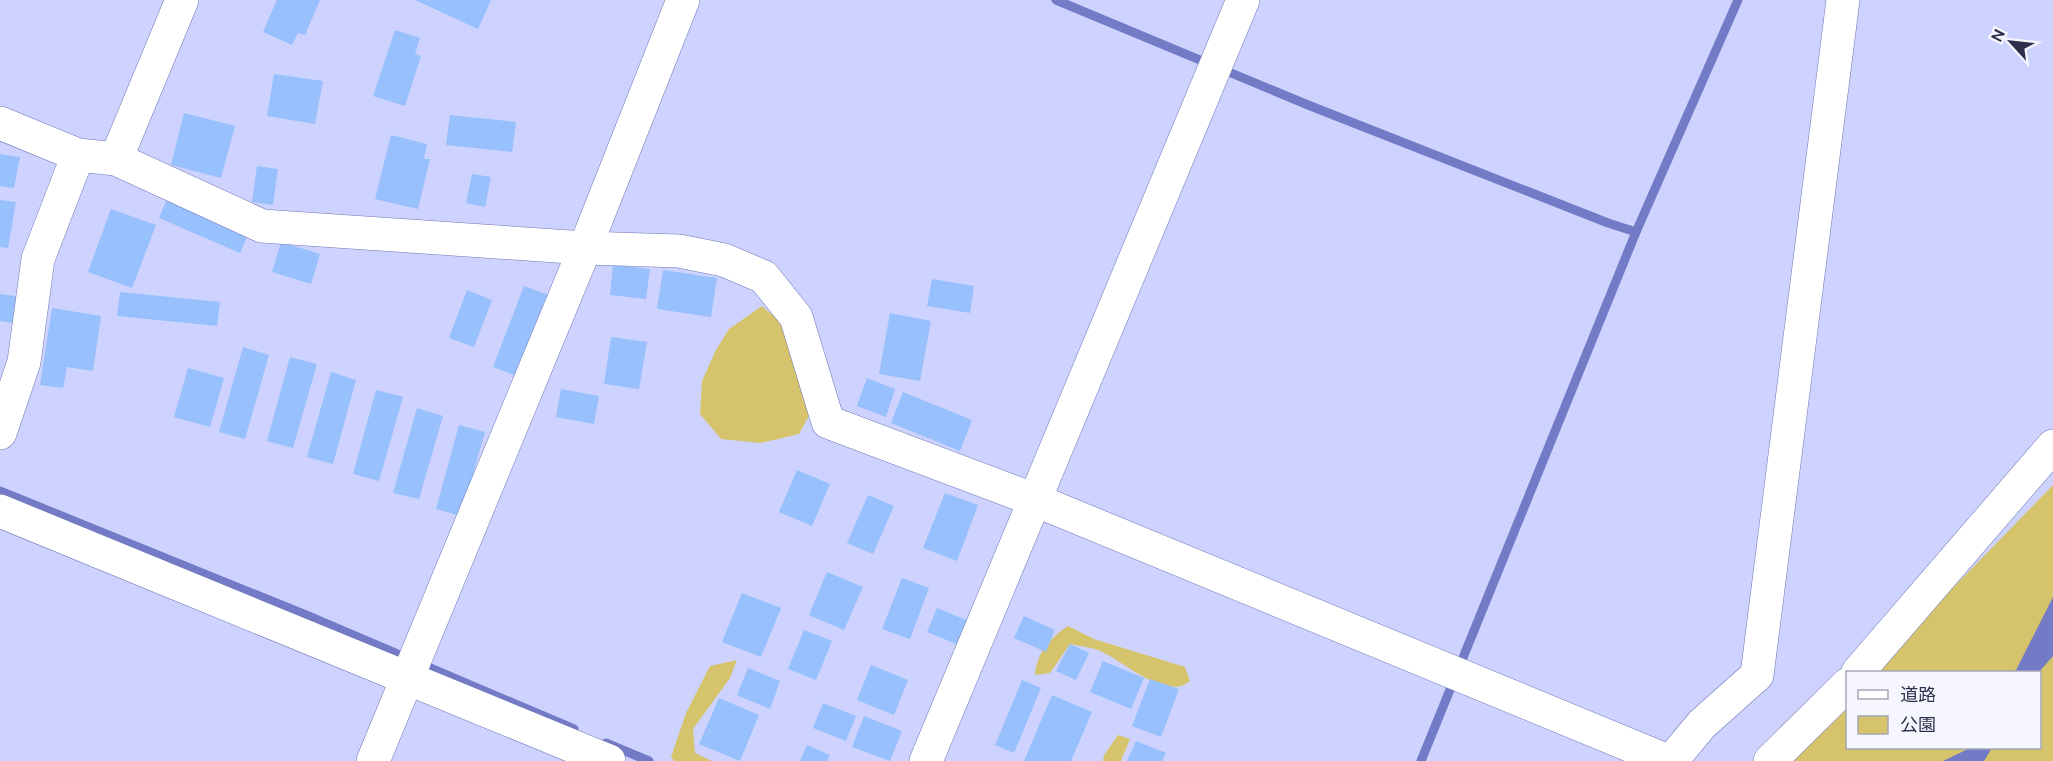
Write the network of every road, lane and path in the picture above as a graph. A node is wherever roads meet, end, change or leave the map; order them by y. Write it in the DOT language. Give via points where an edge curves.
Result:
graph roads {
  1 [pos="182,0"];
  2 [pos="683,0"];
  3 [pos="1243,0"];
  4 [pos="1843,0"];
  5 [pos="0,123"];
  6 [pos="78,155"];
  7 [pos="116,159"];
  8 [pos="585,248"];
  9 [pos="0,433"];
  10 [pos="2053,446"];
  11 [pos="1035,500"];
  12 [pos="0,511"];
  13 [pos="1859,671"];
  14 [pos="407,677"];
  15 [pos="1846,686"];
  16 [pos="373,761"];
  17 [pos="609,761"];
  18 [pos="926,761"];
  19 [pos="1669,761"];
  20 [pos="1770,761"];
  1 -- 7 [label="street"];
  2 -- 8 [label="street"];
  3 -- 11 [label="street"];
  4 -- 19 [label="street" via="1757,675 1702,724"];
  5 -- 6 [label="street"];
  6 -- 7 [label="street"];
  6 -- 9 [label="street" via="38,259 24,363"];
  7 -- 8 [label="street" via="262,226"];
  8 -- 11 [label="street" via="679,251 724,260 764,277 796,317 828,422"];
  8 -- 14 [label="street"];
  10 -- 13 [label="street"];
  11 -- 18 [label="street"];
  11 -- 19 [label="street"];
  12 -- 14 [label="street"];
  14 -- 16 [label="street"];
  14 -- 17 [label="street"];
  15 -- 20 [label="street"];
}
